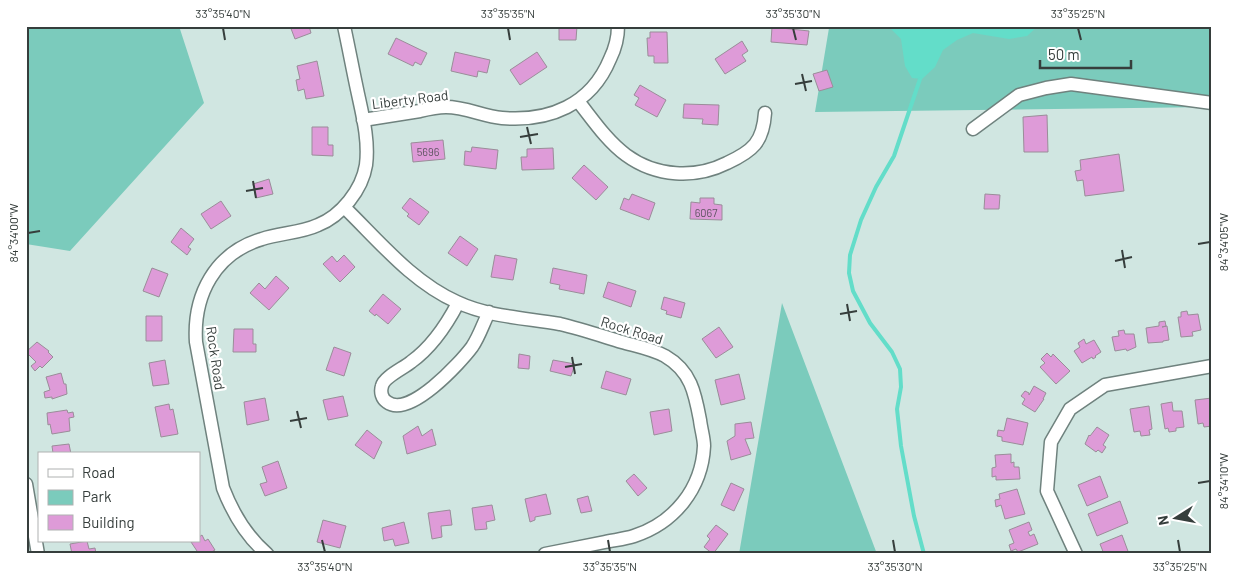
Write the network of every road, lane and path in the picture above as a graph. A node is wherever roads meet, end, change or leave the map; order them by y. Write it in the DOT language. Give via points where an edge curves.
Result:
graph roads {
  1 [pos="344,26"];
  2 [pos="618,26"];
  3 [pos="578,101"];
  4 [pos="1212,103"];
  5 [pos="765,113"];
  6 [pos="363,120"];
  7 [pos="973,129"];
  8 [pos="344,207"];
  9 [pos="458,303"];
  10 [pos="489,312"];
  11 [pos="1212,366"];
  12 [pos="26,484"];
  13 [pos="27,497"];
  14 [pos="38,554"];
  15 [pos="267,554"];
  16 [pos="545,554"];
  17 [pos="1076,554"];
  1 -- 6 [label="street, Rock Road"];
  2 -- 3 [label="street, Liberty Road" via="614,50 605,71 594,87"];
  3 -- 5 [label="street" via="611,142 627,156 652,168 679,174 713,170 745,155 761,137"];
  3 -- 6 [label="street, Liberty Road" via="554,113 529,118 500,118 444,107"];
  4 -- 7 [label="street" via="1071,84 1019,95"];
  6 -- 8 [label="street, Rock Road" via="368,146 366,167 358,189"];
  8 -- 9 [label="street, Rock Road" via="416,276"];
  8 -- 15 [label="street, Rock Road" via="318,226 261,239 235,252 210,277 197,310 196,342 223,488 243,528"];
  9 -- 10 [label="street, Rock Road"];
  9 -- 10 [label="street" via="430,345 384,381 381,387 386,401 400,405 415,399 448,375 473,345"];
  10 -- 16 [label="street, Rock Road" via="562,325 665,356 680,367 696,395 704,444 702,460 692,491 680,507 661,524 634,536"];
  11 -- 17 [label="street" via="1105,385 1070,410 1051,442 1047,491"];
  12 -- 13 [label="street"];
  13 -- 14 [label="street"];
}
